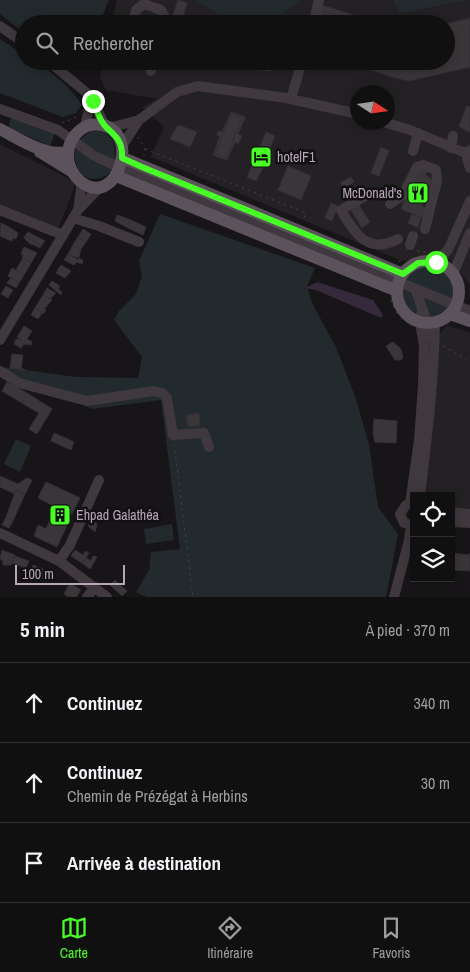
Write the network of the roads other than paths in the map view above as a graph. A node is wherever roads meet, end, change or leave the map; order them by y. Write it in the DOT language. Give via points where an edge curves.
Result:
graph roads {
  1 [pos="319,0"];
  2 [pos="135,15"];
  3 [pos="164,15"];
  4 [pos="315,15"];
  5 [pos="0,26"];
  6 [pos="15,37"];
  7 [pos="59,70"];
  8 [pos="299,70"];
  9 [pos="87,93"];
  10 [pos="291,99"];
  11 [pos="0,109"];
  12 [pos="350,112"];
  13 [pos="84,120"];
  14 [pos="139,120"];
  15 [pos="395,126"];
  16 [pos="107,128"];
  17 [pos="0,129"];
  18 [pos="418,133"];
  19 [pos="454,136"];
  20 [pos="32,146"];
  21 [pos="70,146"];
  22 [pos="451,148"];
  23 [pos="413,151"];
  24 [pos="469,152"];
  25 [pos="120,162"];
  26 [pos="470,168"];
  27 [pos="72,171"];
  28 [pos="82,182"];
  29 [pos="101,186"];
  30 [pos="369,194"];
  31 [pos="470,201"];
  32 [pos="390,204"];
  33 [pos="0,210"];
  34 [pos="76,214"];
  35 [pos="425,229"];
  36 [pos="470,234"];
  37 [pos="63,235"];
  38 [pos="398,239"];
  39 [pos="139,242"];
  40 [pos="437,257"];
  41 [pos="453,274"];
  42 [pos="396,285"];
  43 [pos="458,287"];
  44 [pos="415,289"];
  45 [pos="470,299"];
  46 [pos="453,309"];
  47 [pos="470,311"];
  48 [pos="470,321"];
  49 [pos="424,324"];
  50 [pos="0,340"];
  51 [pos="0,371"];
  52 [pos="209,448"];
  53 [pos="99,480"];
  54 [pos="413,492"];
  55 [pos="421,492"];
  56 [pos="410,505"];
  57 [pos="455,512"];
  58 [pos="470,514"];
  59 [pos="455,522"];
  60 [pos="470,523"];
  61 [pos="410,525"];
  62 [pos="0,533"];
  63 [pos="410,535"];
  64 [pos="59,561"];
  65 [pos="96,587"];
  66 [pos="87,597"];
  67 [pos="107,597"];
  68 [pos="394,597"];
  1 -- 4 [label="street"];
  2 -- 3 [label="street" via="144,4 161,10"];
  5 -- 6 [label="street"];
  7 -- 9 [label="street"];
  8 -- 10 [label="street"];
  9 -- 13 [label="street" via="89,109"];
  9 -- 16 [label="street"];
  10 -- 12 [label="street"];
  10 -- 14 [label="street" via="198,86 177,92"];
  11 -- 21 [label="street" via="58,130"];
  13 -- 16 [label="main road"];
  13 -- 21 [label="main road"];
  14 -- 16 [label="street"];
  14 -- 25 [label="street"];
  15 -- 18 [label="street"];
  16 -- 25 [label="main road" via="116,135"];
  17 -- 20 [label="main road"];
  18 -- 22 [label="street"];
  18 -- 23 [label="street"];
  19 -- 22 [label="street"];
  20 -- 21 [label="main road" via="58,153"];
  20 -- 27 [label="main road"];
  21 -- 25 [label="street"];
  21 -- 27 [label="main road" via="68,162"];
  22 -- 24 [label="street"];
  24 -- 26 [label="street"];
  25 -- 29 [label="main road"];
  25 -- 42 [label="main road"];
  25 -- 42 [label="main road"];
  27 -- 28 [label="main road"];
  28 -- 29 [label="main road"];
  28 -- 34 [label="street"];
  29 -- 34 [label="street"];
  30 -- 38 [label="street" via="341,210 351,227 361,240 376,245 386,245"];
  31 -- 40 [label="street" via="448,250"];
  32 -- 35 [label="street" via="403,195 417,167 422,165 436,170 437,181"];
  33 -- 37 [label="street"];
  34 -- 37 [label="street"];
  34 -- 39 [label="street"];
  36 -- 41 [label="street"];
  37 -- 50 [label="street"];
  40 -- 41 [label="main road"];
  40 -- 42 [label="main road" via="418,263"];
  41 -- 43 [label="main road"];
  42 -- 44 [label="street"];
  42 -- 49 [label="main road" via="400,308"];
  43 -- 45 [label="main road"];
  43 -- 46 [label="main road"];
  44 -- 46 [label="street"];
  44 -- 49 [label="street"];
  46 -- 47 [label="street"];
  46 -- 48 [label="main road"];
  46 -- 49 [label="main road"];
  49 -- 54 [label="street" via="423,385"];
  49 -- 55 [label="street" via="432,366 430,422"];
  51 -- 52 [label="street" via="19,383 87,401 162,392 173,436 204,433"];
  53 -- 64 [label="street" via="70,545"];
  56 -- 61 [label="street" via="401,510 404,523"];
  57 -- 58 [label="street"];
  59 -- 60 [label="street"];
  62 -- 64 [label="street"];
  63 -- 68 [label="street"];
  64 -- 65 [label="street"];
  65 -- 66 [label="street"];
  65 -- 67 [label="street"];
}
